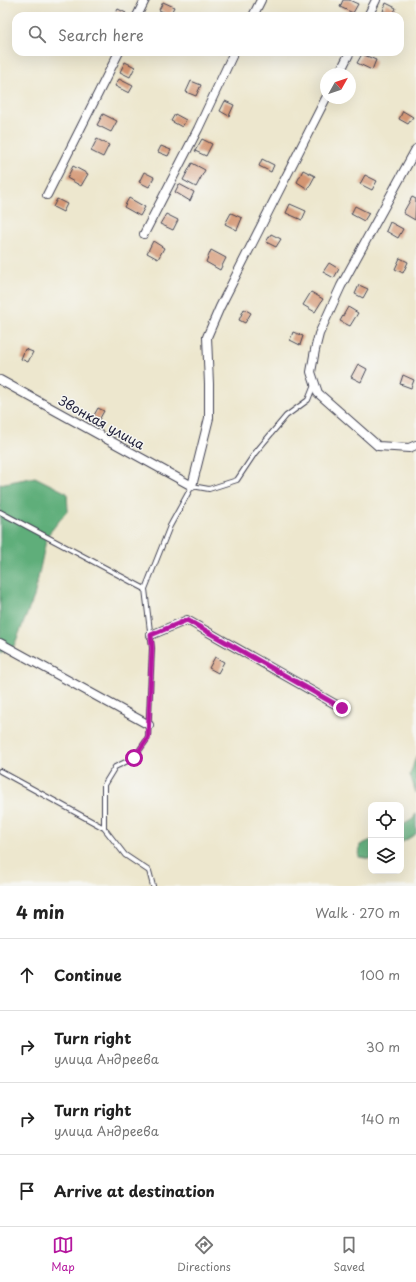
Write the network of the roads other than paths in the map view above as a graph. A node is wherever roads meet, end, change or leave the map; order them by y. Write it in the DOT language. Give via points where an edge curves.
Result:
graph roads {
  1 [pos="145,0"];
  2 [pos="261,0"];
  3 [pos="376,0"];
  4 [pos="139,12"];
  5 [pos="255,12"];
  6 [pos="370,12"];
  7 [pos="117,56"];
  8 [pos="232,56"];
  9 [pos="348,56"];
  10 [pos="341,68"];
  11 [pos="323,104"];
  12 [pos="416,149"];
  13 [pos="47,195"];
  14 [pos="144,234"];
  15 [pos="0,380"];
  16 [pos="315,383"];
  17 [pos="416,445"];
  18 [pos="192,486"];
  19 [pos="0,512"];
  20 [pos="145,589"];
  21 [pos="151,635"];
  22 [pos="0,644"];
  23 [pos="342,708"];
  24 [pos="150,725"];
  25 [pos="0,771"];
  26 [pos="104,828"];
  27 [pos="153,886"];
  1 -- 4 [label="street"];
  2 -- 5 [label="street"];
  3 -- 6 [label="street"];
  7 -- 13 [label="street"];
  8 -- 14 [label="street"];
  9 -- 10 [label="street"];
  11 -- 18 [label="street" via="207,337 209,418"];
  12 -- 16 [label="street" via="341,286 319,334 311,372"];
  15 -- 18 [label="street, Звонкая улица"];
  16 -- 17 [label="street" via="318,393 378,446 410,448"];
  16 -- 18 [label="lane" via="308,400 286,416 255,453 237,480 209,489"];
  18 -- 20 [label="lane" via="170,526"];
  19 -- 20 [label="lane"];
  20 -- 21 [label="lane"];
  21 -- 23 [label="street" via="187,620"];
  21 -- 24 [label="lane"];
  22 -- 24 [label="street"];
  24 -- 26 [label="lane" via="148,738 134,758 115,767 104,785"];
  25 -- 26 [label="lane"];
  26 -- 27 [label="lane" via="126,855 149,871"];
}
